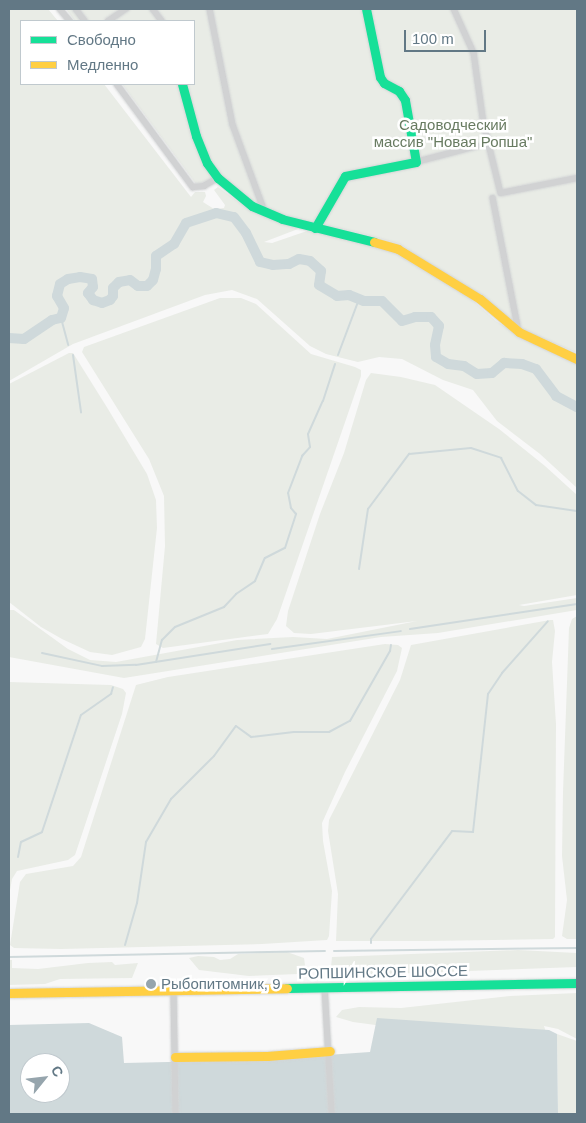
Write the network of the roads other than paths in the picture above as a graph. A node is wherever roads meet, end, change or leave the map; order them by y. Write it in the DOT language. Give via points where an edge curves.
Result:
graph roads {
  1 [pos="60,9"];
  2 [pos="76,9"];
  3 [pos="126,9"];
  4 [pos="153,9"];
  5 [pos="210,9"];
  6 [pos="366,9"];
  7 [pos="454,9"];
  8 [pos="69,20"];
  9 [pos="84,20"];
  10 [pos="110,20"];
  11 [pos="161,20"];
  12 [pos="118,85"];
  13 [pos="182,85"];
  14 [pos="477,146"];
  15 [pos="416,162"];
  16 [pos="218,178"];
  17 [pos="577,178"];
  18 [pos="493,198"];
  19 [pos="265,212"];
  20 [pos="315,228"];
  21 [pos="519,332"];
  22 [pos="577,359"];
  23 [pos="577,983"];
  24 [pos="325,987"];
  25 [pos="174,990"];
  26 [pos="9,993"];
  27 [pos="330,1051"];
  28 [pos="175,1057"];
  29 [pos="176,1114"];
  30 [pos="332,1114"];
  1 -- 8 [label="street"];
  2 -- 9 [label="street"];
  3 -- 10 [label="street"];
  4 -- 11 [label="street"];
  5 -- 19 [label="street" via="233,125"];
  6 -- 15 [label="street" via="380,77 399,91 405,100"];
  7 -- 17 [label="street" via="474,53 484,124 501,193"];
  12 -- 16 [label="street" via="193,187 204,186"];
  13 -- 16 [label="street" via="196,136 207,163"];
  14 -- 15 [label="street"];
  15 -- 20 [label="street" via="345,176"];
  16 -- 19 [label="street" via="252,206"];
  18 -- 21 [label="street"];
  19 -- 20 [label="street"];
  20 -- 21 [label="street" via="398,249 480,298"];
  21 -- 22 [label="street"];
  23 -- 24 [label="street, РОПШИНСКОЕ ШОССЕ"];
  24 -- 25 [label="street, РОПШИНСКОЕ ШОССЕ"];
  24 -- 27 [label="street"];
  25 -- 26 [label="street, РОПШИНСКОЕ ШОССЕ"];
  25 -- 28 [label="street"];
  27 -- 28 [label="street" via="267,1056"];
  27 -- 30 [label="street"];
  28 -- 29 [label="street"];
}
